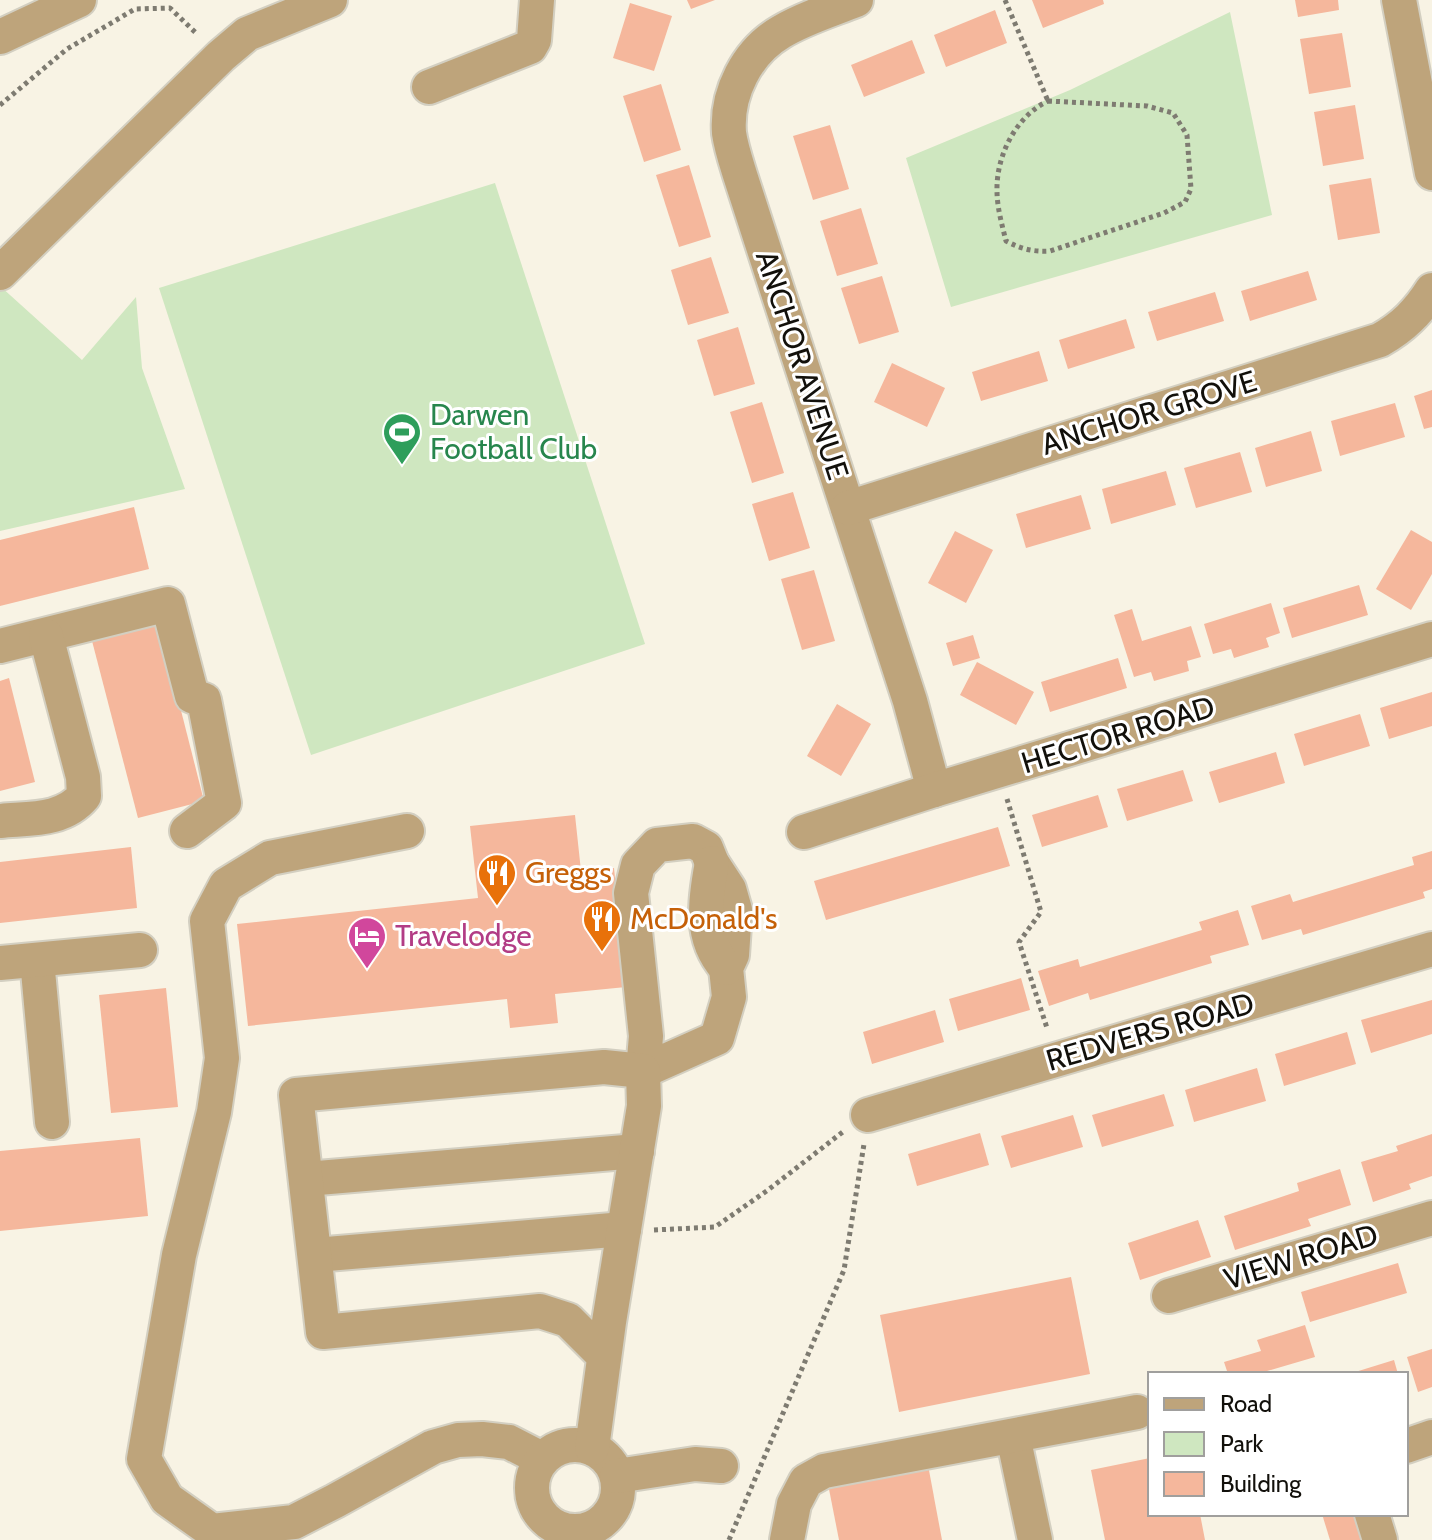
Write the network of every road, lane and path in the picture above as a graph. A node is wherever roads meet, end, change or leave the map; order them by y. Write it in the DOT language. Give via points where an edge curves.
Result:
graph roads {
  1 [pos="79,0"];
  2 [pos="273,0"];
  3 [pos="537,0"];
  4 [pos="856,0"];
  5 [pos="1005,0"];
  6 [pos="1399,0"];
  7 [pos="318,5"];
  8 [pos="0,37"];
  9 [pos="221,56"];
  10 [pos="429,87"];
  11 [pos="1048,101"];
  12 [pos="0,105"];
  13 [pos="1432,173"];
  14 [pos="0,273"];
  15 [pos="1432,290"];
  16 [pos="848,508"];
  17 [pos="46,636"];
  18 [pos="1432,639"];
  19 [pos="0,646"];
  20 [pos="999,771"];
  21 [pos="934,790"];
  22 [pos="0,821"];
  23 [pos="187,831"];
  24 [pos="407,831"];
  25 [pos="804,832"];
  26 [pos="1432,949"];
  27 [pos="140,950"];
  28 [pos="37,960"];
  29 [pos="0,963"];
  30 [pos="1057,1059"];
  31 [pos="643,1071"];
  32 [pos="868,1115"];
  33 [pos="52,1122"];
  34 [pos="637,1151"];
  35 [pos="306,1179"];
  36 [pos="1432,1218"];
  37 [pos="624,1229"];
  38 [pos="315,1255"];
  39 [pos="1169,1296"];
  40 [pos="604,1356"];
  41 [pos="1137,1412"];
  42 [pos="1013,1436"];
  43 [pos="1432,1437"];
  44 [pos="1408,1445"];
  45 [pos="592,1448"];
  46 [pos="542,1459"];
  47 [pos="721,1466"];
  48 [pos="616,1491"];
  49 [pos="1373,1516"];
  50 [pos="183,1528"];
  51 [pos="554,1534"];
  52 [pos="619,1540"];
  53 [pos="729,1540"];
  54 [pos="787,1540"];
  55 [pos="1035,1540"];
  56 [pos="1380,1540"];
  1 -- 8 [label="street"];
  2 -- 7 [label="street"];
  3 -- 10 [label="street" via="530,47"];
  4 -- 16 [label="street, ANCHOR AVENUE" via="780,33 754,55 734,89 729,132"];
  5 -- 11 [label="path"];
  6 -- 13 [label="street"];
  7 -- 9 [label="street" via="247,34"];
  9 -- 12 [label="path" via="170,8 135,9 67,49"];
  9 -- 14 [label="street"];
  11 -- 11 [label="path" via="1021,120 1001,160 996,189 1006,241 1021,249 1050,251 1185,202 1191,189 1187,135 1173,113 1147,106"];
  15 -- 16 [label="street, ANCHOR GROVE" via="1410,319 1380,340"];
  16 -- 21 [label="street, ANCHOR AVENUE"];
  17 -- 19 [label="street"];
  17 -- 22 [label="street" via="84,796 62,812"];
  17 -- 23 [label="street" via="168,604 192,696 204,700 224,803"];
  18 -- 20 [label="street, HECTOR ROAD"];
  20 -- 21 [label="street, HECTOR ROAD"];
  20 -- 30 [label="path" via="1041,912 1019,942"];
  21 -- 25 [label="street, HECTOR ROAD"];
  24 -- 50 [label="street" via="270,858 226,885 207,921 222,1058 179,1255 144,1459"];
  26 -- 30 [label="street, REDVERS ROAD"];
  27 -- 28 [label="street"];
  28 -- 29 [label="street"];
  28 -- 33 [label="street"];
  30 -- 32 [label="street, REDVERS ROAD"];
  31 -- 31 [label="street" via="717,1038 729,997 726,968 707,932 712,863 706,848 693,841 657,845 638,865 631,893 646,1036"];
  31 -- 34 [label="street"];
  31 -- 35 [label="street" via="604,1067 296,1095"];
  32 -- 37 [label="path" via="715,1227"];
  32 -- 53 [label="path" via="844,1270"];
  34 -- 35 [label="street"];
  34 -- 37 [label="street"];
  35 -- 38 [label="street"];
  36 -- 39 [label="street, VIEW ROAD"];
  37 -- 38 [label="street"];
  37 -- 40 [label="street"];
  38 -- 40 [label="street" via="323,1332 540,1311 568,1320"];
  40 -- 45 [label="street"];
  41 -- 42 [label="street"];
  42 -- 54 [label="street" via="824,1471 806,1481 794,1504"];
  42 -- 55 [label="street"];
  43 -- 44 [label="street"];
  45 -- 46 [label="street" via="565,1445"];
  45 -- 48 [label="street" via="611,1465"];
  46 -- 50 [label="street" via="509,1442 458,1440 433,1447 294,1522 212,1531"];
  46 -- 51 [label="street" via="534,1472 532,1501"];
  47 -- 48 [label="street" via="695,1464"];
  48 -- 51 [label="street" via="607,1518 595,1527"];
  48 -- 52 [label="street"];
  49 -- 56 [label="street"];
}
